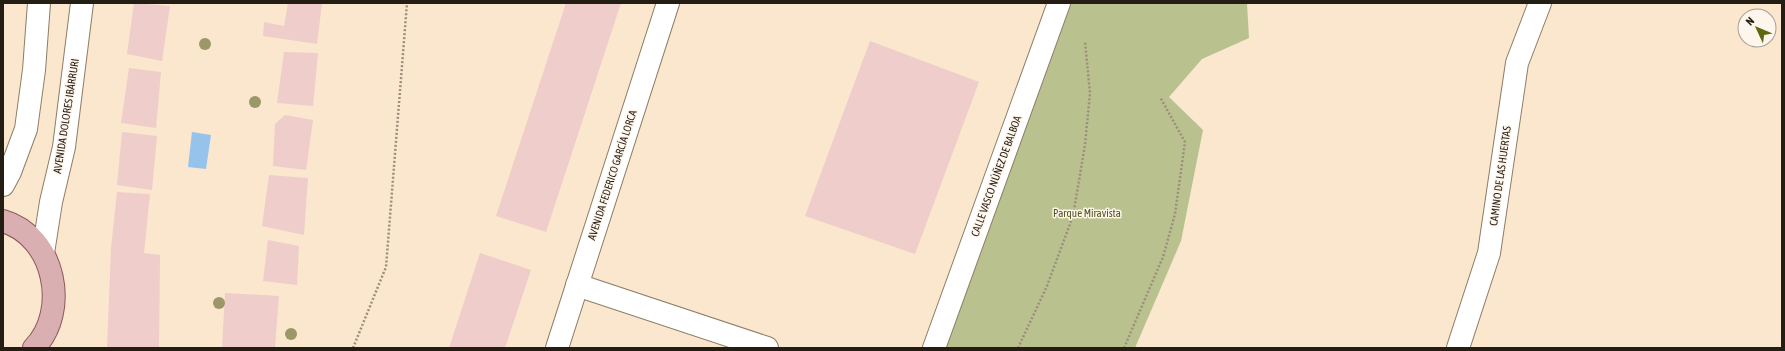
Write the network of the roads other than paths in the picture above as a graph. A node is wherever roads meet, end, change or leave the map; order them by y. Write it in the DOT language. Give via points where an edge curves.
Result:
graph roads {
  1 [pos="38,3"];
  2 [pos="82,3"];
  3 [pos="668,3"];
  4 [pos="1059,3"];
  5 [pos="1540,3"];
  6 [pos="3,185"];
  7 [pos="3,221"];
  8 [pos="43,253"];
  9 [pos="577,285"];
  10 [pos="34,348"];
  11 [pos="557,348"];
  12 [pos="767,348"];
  13 [pos="934,348"];
  14 [pos="1458,348"];
  1 -- 6 [label="street" via="34,70 26,129"];
  2 -- 8 [label="street, AVENIDA DOLORES IBÁRRURI" via="64,146"];
  3 -- 9 [label="street, AVENIDA FEDERICO GARCÍA LORCA"];
  4 -- 13 [label="street, CALLE VASCO NÚÑEZ DE BALBOA"];
  5 -- 14 [label="street, CAMINO DE LAS HUERTAS" via="1517,63 1489,253"];
  7 -- 8 [label="main road" via="28,235"];
  8 -- 10 [label="main road" via="52,275 55,298 51,322"];
  9 -- 11 [label="street, AVENIDA FEDERICO GARCÍA LORCA"];
  9 -- 12 [label="street"];
}
